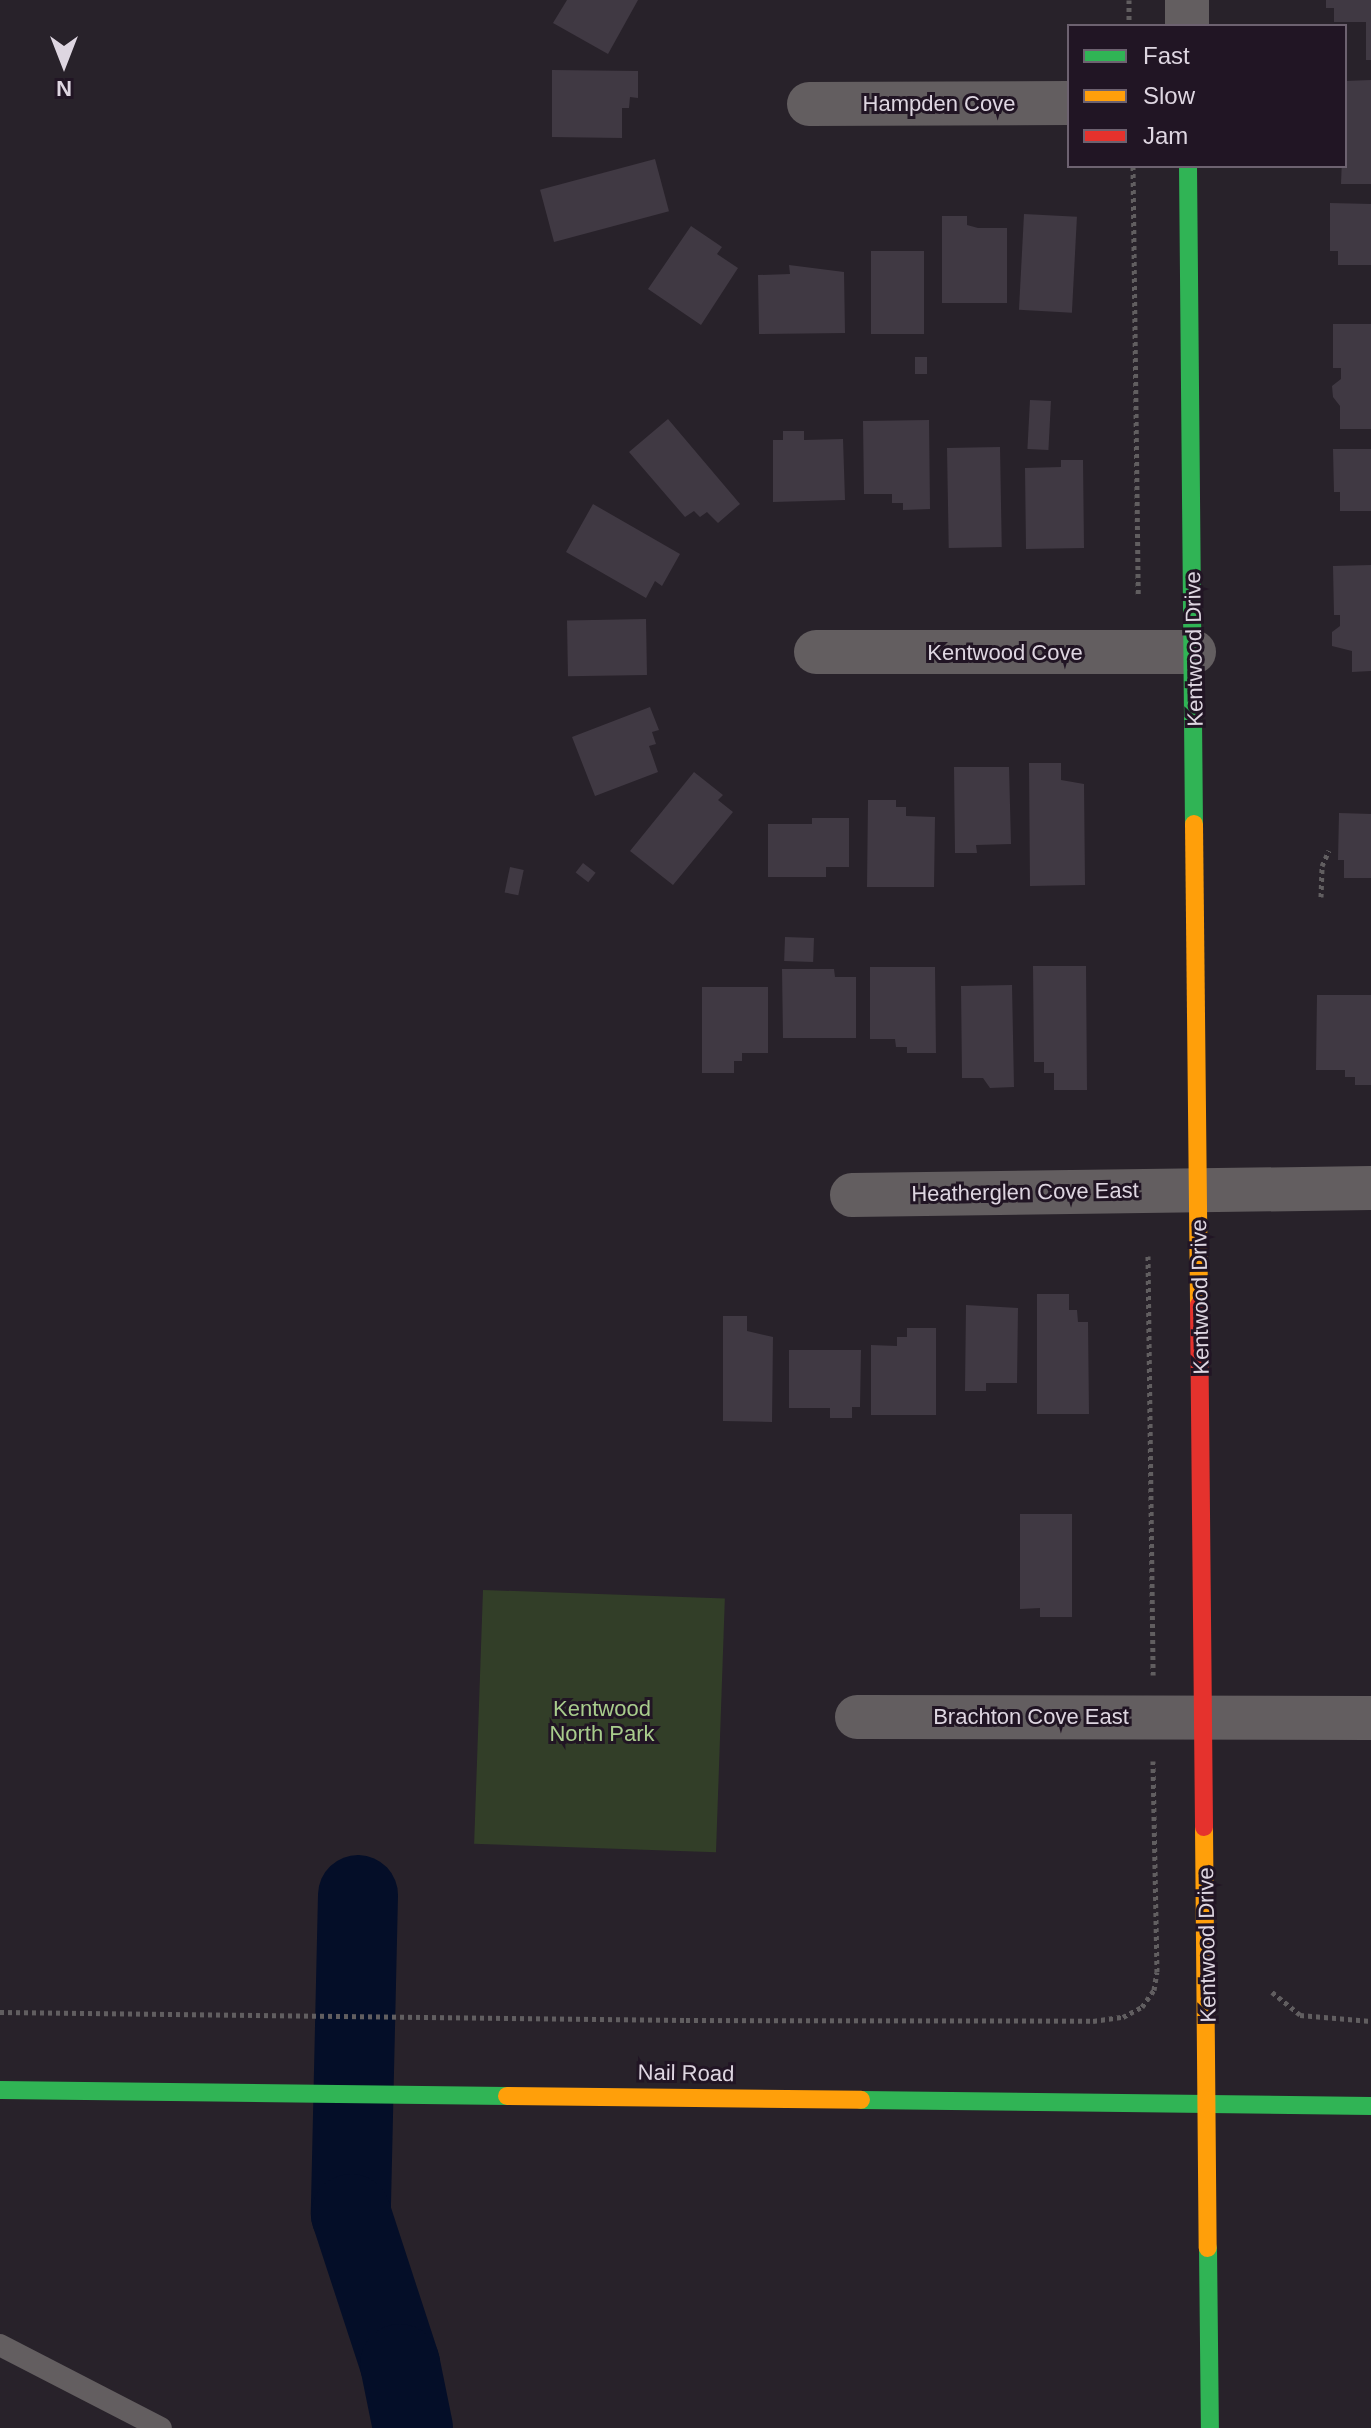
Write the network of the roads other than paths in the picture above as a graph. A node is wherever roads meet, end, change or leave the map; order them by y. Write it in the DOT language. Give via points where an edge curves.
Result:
graph roads {
  1 [pos="1187,0"];
  2 [pos="1187,24"];
  3 [pos="1067,103"];
  4 [pos="809,104"];
  5 [pos="1188,168"];
  6 [pos="816,652"];
  7 [pos="1194,652"];
  8 [pos="1371,1188"];
  9 [pos="1199,1190"];
  10 [pos="852,1195"];
  11 [pos="857,1717"];
  12 [pos="1205,1718"];
  13 [pos="1371,1718"];
  14 [pos="0,2090"];
  15 [pos="1208,2106"];
  16 [pos="1371,2106"];
  17 [pos="0,2345"];
  18 [pos="161,2428"];
  19 [pos="1210,2428"];
  1 -- 2 [label="street"];
  3 -- 4 [label="street, Hampden Cove"];
  5 -- 7 [label="street, Kentwood Drive"];
  6 -- 7 [label="street, Kentwood Cove"];
  7 -- 9 [label="street, Kentwood Drive"];
  8 -- 9 [label="street, Heatherglen Cove East"];
  9 -- 10 [label="street, Heatherglen Cove East"];
  9 -- 12 [label="street, Kentwood Drive"];
  11 -- 12 [label="street, Brachton Cove East"];
  12 -- 13 [label="street, Brachton Cove East"];
  12 -- 15 [label="street, Kentwood Drive"];
  14 -- 15 [label="street, Nail Road"];
  15 -- 16 [label="street, Nail Road"];
  15 -- 19 [label="street, Kentwood Drive"];
  17 -- 18 [label="lane"];
}
